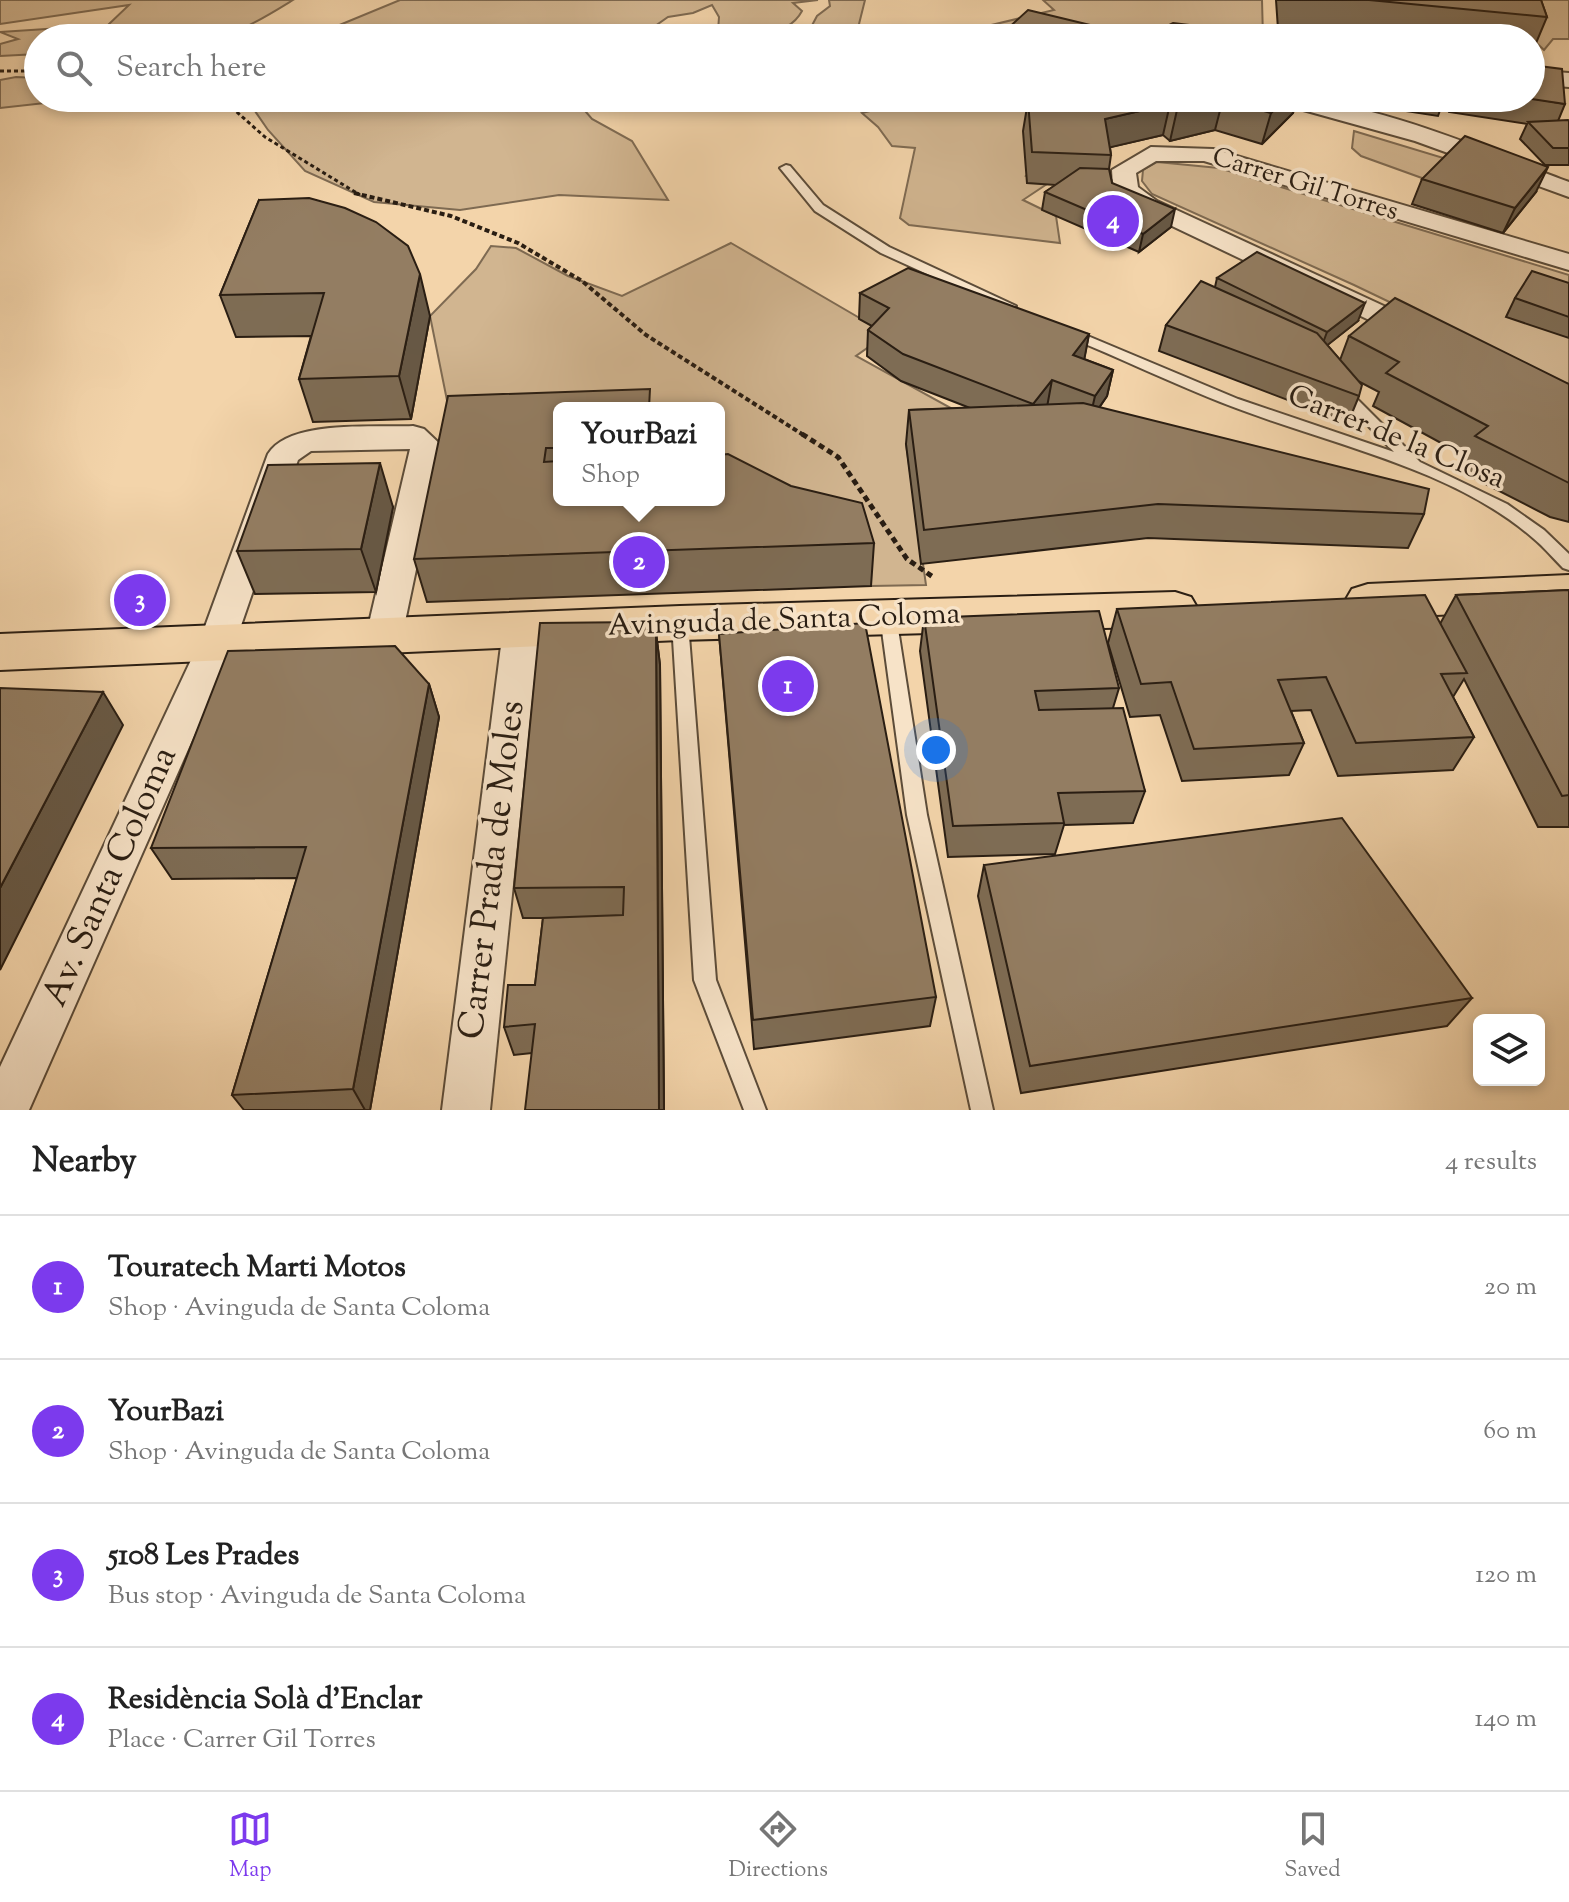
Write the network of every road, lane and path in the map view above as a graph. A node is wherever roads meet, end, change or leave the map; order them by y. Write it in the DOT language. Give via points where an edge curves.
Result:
graph roads {
  1 [pos="0,71"];
  2 [pos="24,71"];
  3 [pos="1545,78"];
  4 [pos="1569,80"];
  5 [pos="237,112"];
  6 [pos="1336,112"];
  7 [pos="786,168"];
  8 [pos="1569,190"];
  9 [pos="1569,262"];
  10 [pos="1016,309"];
  11 [pos="1059,328"];
  12 [pos="1439,343"];
  13 [pos="1327,377"];
  14 [pos="1420,470"];
  15 [pos="1569,564"];
  16 [pos="1569,592"];
  17 [pos="1332,603"];
  18 [pos="1223,607"];
  19 [pos="943,615"];
  20 [pos="888,616"];
  21 [pos="680,623"];
  22 [pos="521,630"];
  23 [pos="384,636"];
  24 [pos="217,643"];
  25 [pos="0,652"];
  26 [pos="5,1110"];
  27 [pos="466,1110"];
  28 [pos="755,1110"];
  29 [pos="982,1110"];
  1 -- 2 [label="path"];
  3 -- 4 [label="street"];
  5 -- 19 [label="path" via="265,137 356,194 451,216 518,243 582,281 646,335 838,457 907,559 938,580"];
  6 -- 8 [label="street" via="1423,136"];
  7 -- 10 [label="lane" via="819,208 885,250"];
  9 -- 12 [label="street, Carrer Gil Torres" via="1205,154 1151,154 1124,170 1124,187 1148,206"];
  11 -- 14 [label="lane, Carrer de la Closa" via="1234,402"];
  13 -- 14 [label="lane"];
  14 -- 15 [label="lane, Carrer de la Closa" via="1517,517 1551,542"];
  16 -- 17 [label="main road"];
  18 -- 19 [label="main road, Avinguda de Santa Coloma"];
  19 -- 20 [label="main road, Avinguda de Santa Coloma"];
  20 -- 21 [label="main road, Avinguda de Santa Coloma"];
  20 -- 29 [label="lane" via="917,815"];
  21 -- 22 [label="main road, Avinguda de Santa Coloma"];
  21 -- 28 [label="lane" via="705,980"];
  22 -- 23 [label="main road, Avinguda de Santa Coloma"];
  22 -- 27 [label="street, Carrer Prada de Moles"];
  23 -- 24 [label="main road, Avinguda de Santa Coloma"];
  23 -- 24 [label="street, Av. Santa Coloma" via="426,446 413,436 304,441 284,454"];
  24 -- 25 [label="main road, Avinguda de Santa Coloma"];
  24 -- 26 [label="street, Av. Santa Coloma"];
}
